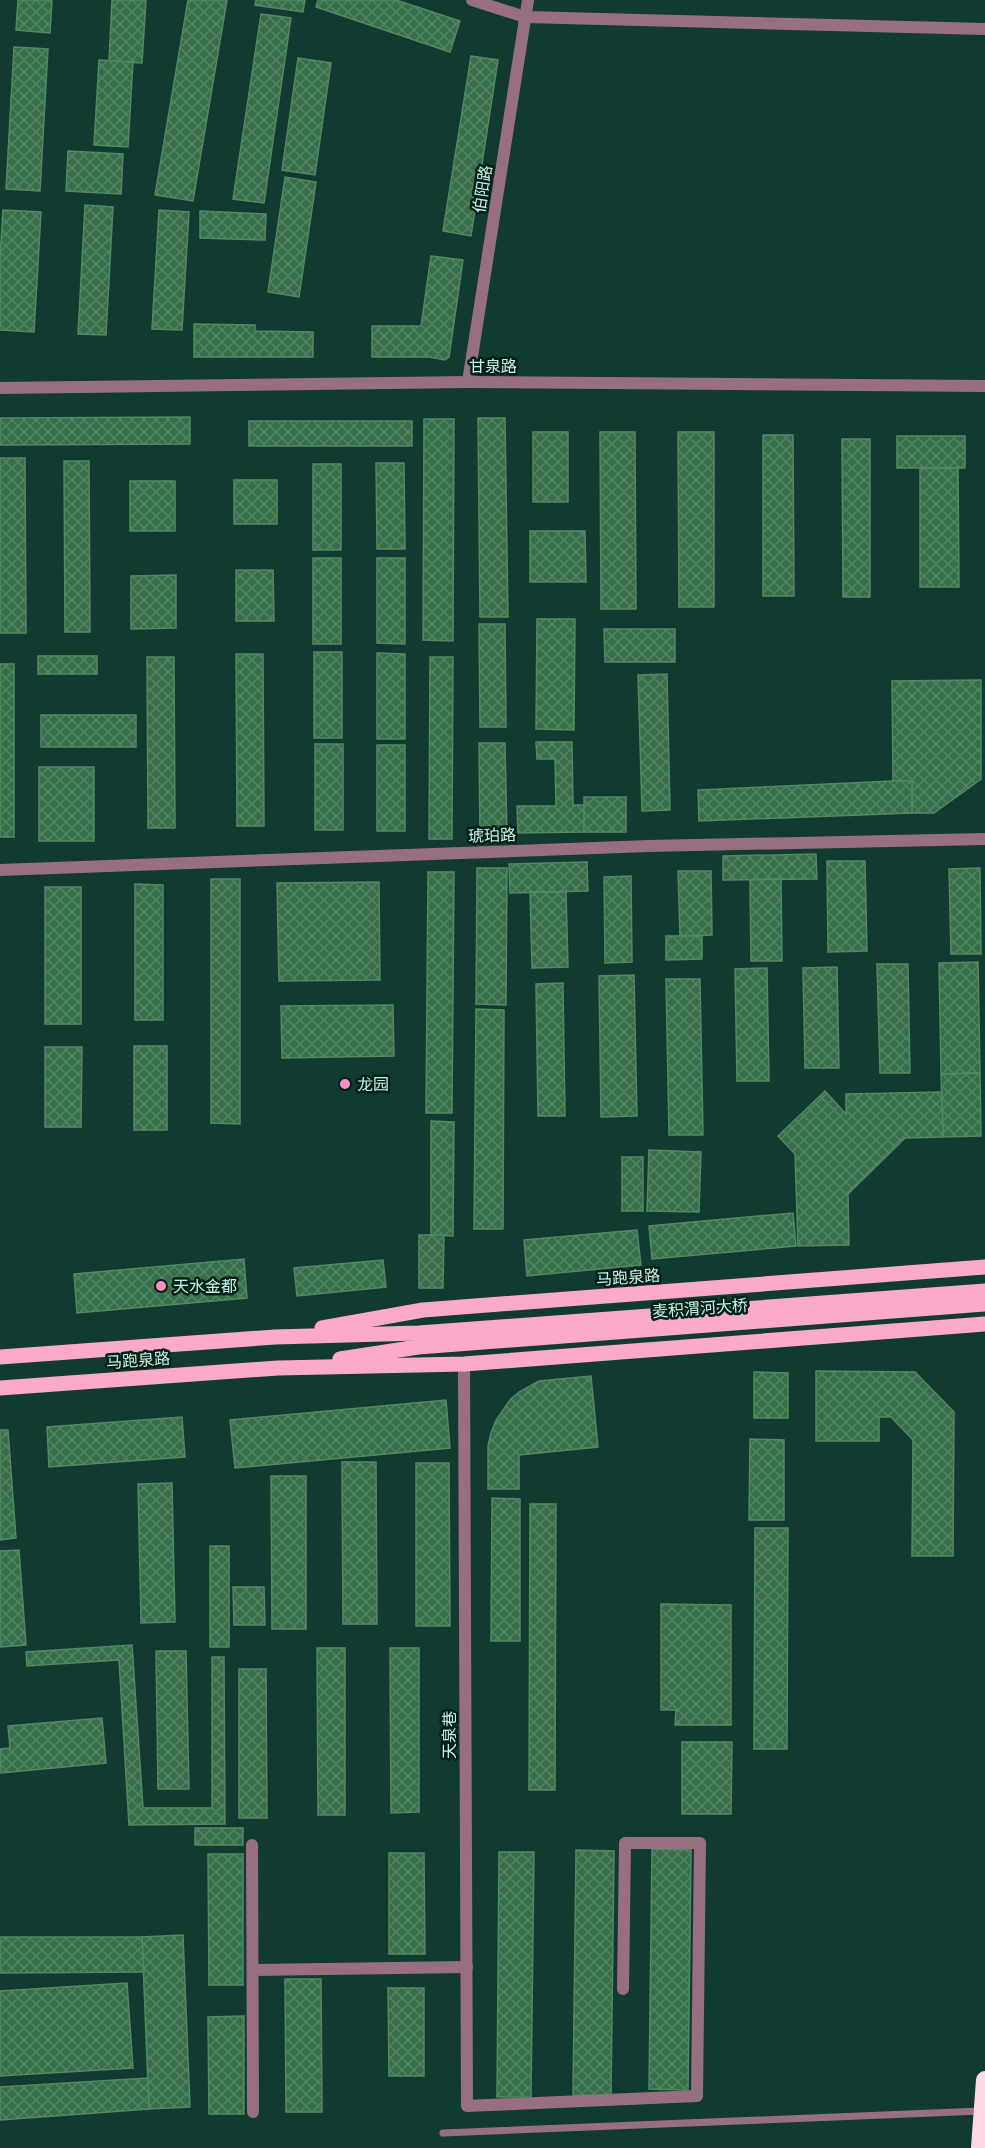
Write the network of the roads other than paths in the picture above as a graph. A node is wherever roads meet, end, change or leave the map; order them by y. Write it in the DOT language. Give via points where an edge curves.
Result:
graph roads {
  1 [pos="472,0"];
  2 [pos="528,0"];
  3 [pos="525,17"];
  4 [pos="985,29"];
  5 [pos="468,382"];
  6 [pos="985,386"];
  7 [pos="0,388"];
  8 [pos="985,839"];
  9 [pos="0,870"];
  10 [pos="985,1267"];
  11 [pos="985,1292"];
  12 [pos="985,1304"];
  13 [pos="985,1324"];
  14 [pos="275,1337"];
  15 [pos="419,1340"];
  16 [pos="0,1357"];
  17 [pos="464,1364"];
  18 [pos="278,1368"];
  19 [pos="0,1388"];
  20 [pos="252,1845"];
  21 [pos="466,1967"];
  22 [pos="253,1970"];
  23 [pos="624,1989"];
  24 [pos="985,2080"];
  25 [pos="983,2111"];
  26 [pos="253,2112"];
  27 [pos="443,2133"];
  28 [pos="980,2148"];
  1 -- 3 [label="street"];
  2 -- 3 [label="street, 伯阳路"];
  3 -- 4 [label="street"];
  3 -- 5 [label="street, 伯阳路"];
  5 -- 6 [label="street, 甘泉路"];
  5 -- 7 [label="street, 甘泉路"];
  8 -- 9 [label="street, 琥珀路" via="649,846"];
  10 -- 14 [label="main road, 马跑泉路" via="423,1310"];
  11 -- 15 [label="main road, 麦积渭河大桥"];
  12 -- 15 [label="main road, 麦积渭河大桥"];
  13 -- 17 [label="main road, 马跑泉路"];
  14 -- 15 [label="main road, 马跑泉路"];
  14 -- 16 [label="main road, 马跑泉路"];
  15 -- 18 [label="main road, 马跑泉路"];
  17 -- 18 [label="main road, 马跑泉路"];
  17 -- 21 [label="street, 天泉巷"];
  18 -- 19 [label="main road, 马跑泉路"];
  20 -- 22 [label="street"];
  21 -- 22 [label="street"];
  21 -- 23 [label="street, 天泉巷" via="467,2106 697,2096 700,1843 625,1843"];
  22 -- 26 [label="street"];
  24 -- 25 [label="highway"];
  25 -- 27 [label="lane"];
  25 -- 28 [label="highway"];
}
